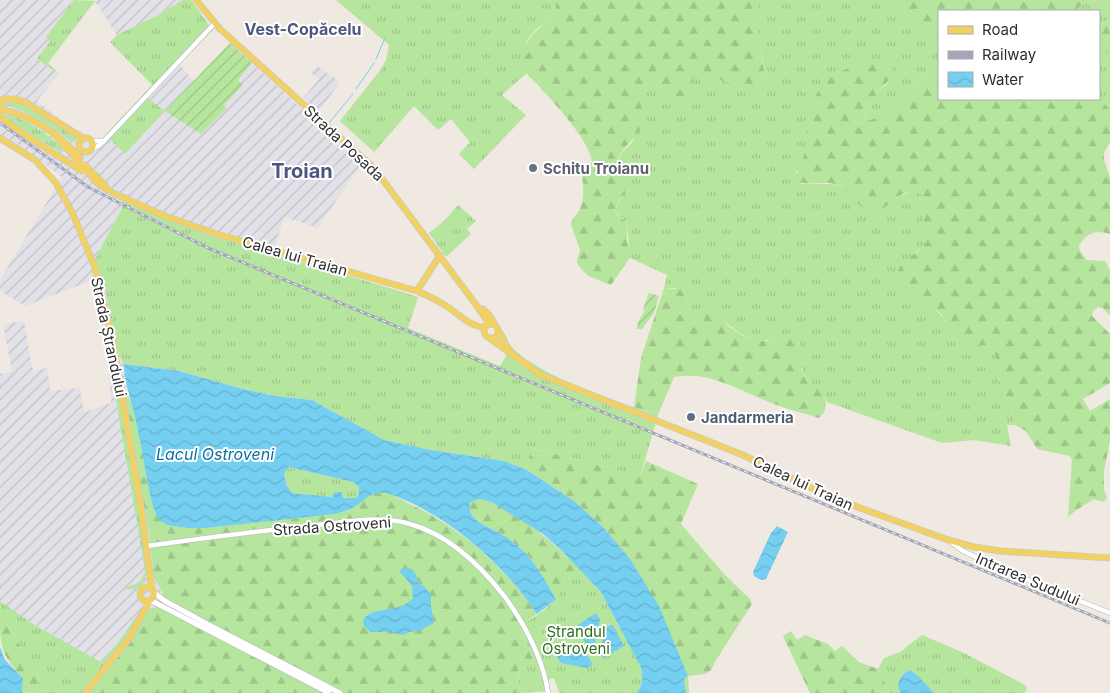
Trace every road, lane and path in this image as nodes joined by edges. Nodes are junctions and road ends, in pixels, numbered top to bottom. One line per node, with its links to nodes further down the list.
1 (196, 0): 2 (main road, Strada Posada)
2 (214, 24): 9 (street); 16 (main road, Strada Posada)
3 (0, 105): 7 (main road)
4 (0, 109): 10 (main road, Calea lui Traian)
5 (0, 115): 12 (main road)
6 (0, 138): 24 (main road, Strada Ștrandului)
7 (81, 141): 8 (main road); 10 (main road); 11 (main road)
8 (92, 141): 9 (street); 11 (main road)
9 (104, 141): 11 (street)
10 (67, 146): 12 (main road); 13 (main road, Calea lui Traian); 14 (main road, Calea lui Traian)
11 (90, 150): 13 (main road)
12 (60, 156): 14 (main road)
13 (87, 167): 15 (main road, Calea lui Traian)
14 (89, 175): 15 (main road, Calea lui Traian)
15 (123, 196): 17 (main road, Calea lui Traian)
16 (440, 255): 17 (main road); 19 (main road, Strada Posada)
17 (417, 291): 18 (main road, Calea lui Traian)
18 (464, 319): 19 (main road, Calea lui Traian); 21 (main road, Calea lui Traian)
19 (489, 326): 20 (main road, Strada Posada); 21 (main road)
20 (498, 332): 21 (main road); 22 (main road, Calea lui Traian)
21 (488, 337): 22 (main road, Calea lui Traian)
22 (512, 354): 23 (main road, Calea lui Traian)
23 (948, 540): 25 (main road, Calea lui Traian); 34 (street, Intrarea Sudului)
24 (147, 546): 26 (main road, Strada Ștrandului); 38 (street, Strada Ostroveni)
25 (1110, 558)
26 (149, 570): 27 (main road, Strada Ștrandului); 28 (main road, Strada Ștrandului)
27 (151, 582): 29 (main road, Strada Ștrandului); 32 (main road)
28 (143, 588): 29 (main road); 30 (main road, Strada Ștrandului)
29 (153, 591): 31 (main road, Strada Ștrandului); 32 (main road)
30 (142, 598): 31 (main road); 33 (main road, Strada Ștrandului)
31 (150, 600): 32 (main road); 33 (main road, Strada Ștrandului)
32 (159, 600): 33 (main road); 36 (main road); 37 (main road)
33 (143, 610): 35 (main road, Strada Ștrandului)
34 (1110, 613)
35 (85, 693)
36 (329, 693)
37 (340, 693)
38 (548, 693)

